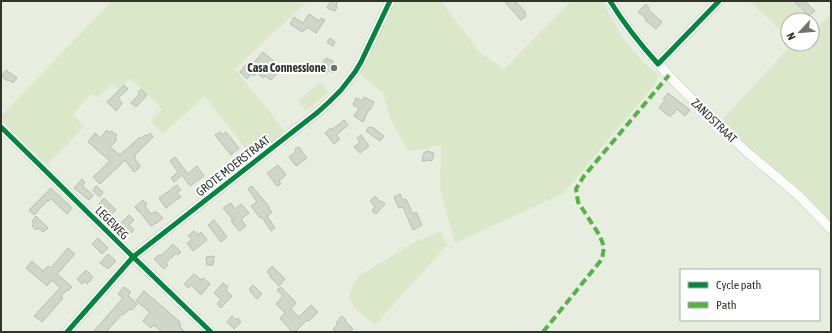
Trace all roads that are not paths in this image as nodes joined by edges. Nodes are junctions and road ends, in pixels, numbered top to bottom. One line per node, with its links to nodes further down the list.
1 (390, 1): 7 (street, GROTE MOERSTRAAT)
2 (610, 1): 4 (street, ZANDSTRAAT)
3 (719, 1): 4 (street)
4 (658, 64): 6 (street, ZANDSTRAAT)
5 (1, 127): 7 (street, LEGEWEG)
6 (831, 229)
7 (133, 257): 8 (street, GROTE MOERSTRAAT); 9 (street, LEGEWEG)
8 (67, 332)
9 (210, 332)

